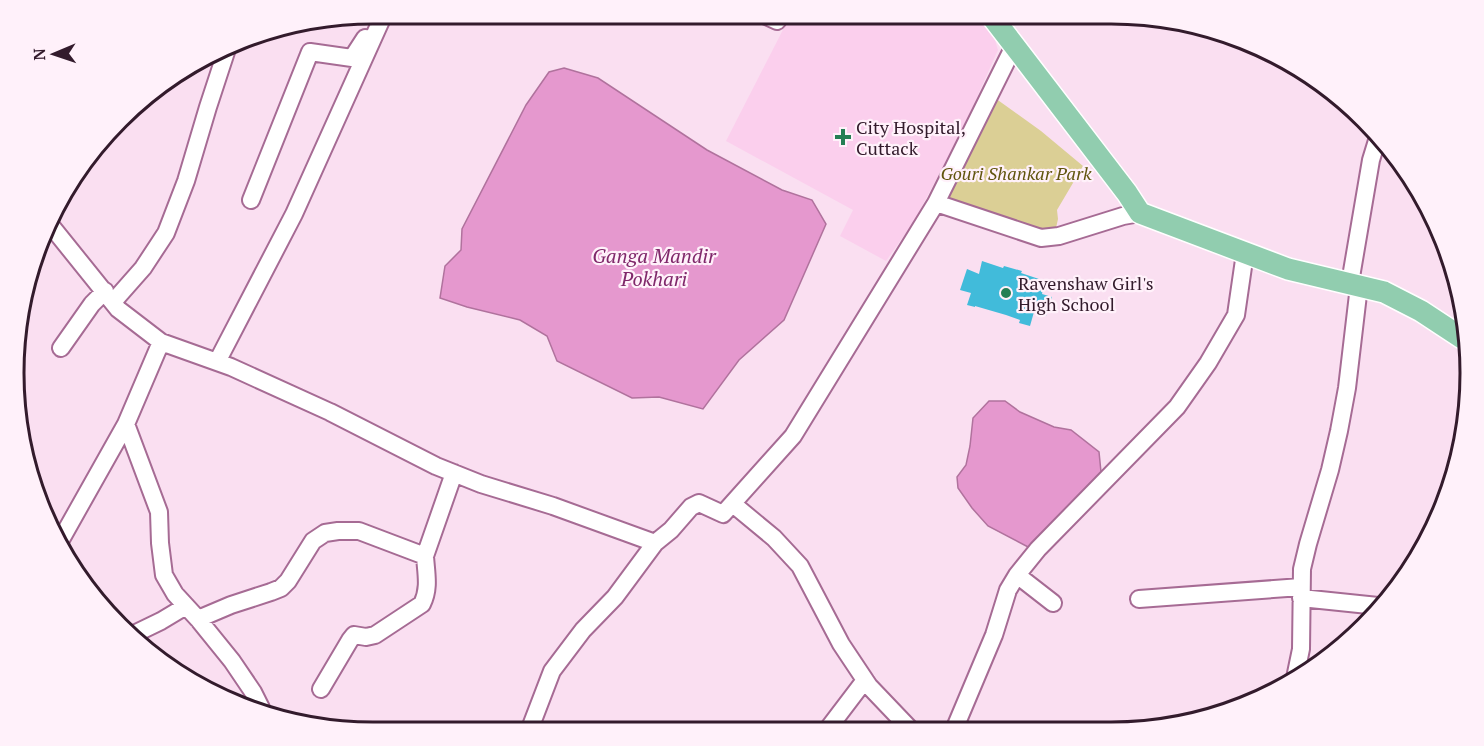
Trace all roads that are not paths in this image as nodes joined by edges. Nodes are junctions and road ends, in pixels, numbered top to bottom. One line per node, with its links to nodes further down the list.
1 (374, 24): 7 (street)
2 (380, 24): 17 (street)
3 (1003, 24): 4 (main road)
4 (1014, 46): 8 (street); 9 (main road)
5 (224, 58): 13 (street)
6 (1375, 146): 12 (street)
7 (251, 200)
8 (936, 203): 9 (street); 20 (street)
9 (1140, 213): 11 (main road)
10 (55, 230): 13 (street)
11 (1245, 253): 12 (main road); 24 (street)
12 (1355, 284): 14 (main road); 25 (street)
13 (109, 296): 15 (street); 16 (street)
14 (1458, 335)
15 (161, 342): 17 (street); 18 (street)
16 (61, 348)
17 (217, 362): 19 (street)
18 (126, 424): 21 (street); 29 (street)
19 (454, 473): 22 (street); 23 (street)
20 (732, 504): 22 (street); 33 (street)
21 (64, 534)
22 (655, 543): 36 (street)
23 (425, 556): 30 (street); 34 (street)
24 (1017, 575): 27 (street); 39 (street)
25 (1301, 592): 26 (street); 28 (street); 32 (street)
26 (1139, 599)
27 (1053, 603)
28 (1371, 605)
29 (186, 606): 30 (street); 31 (street)
30 (198, 619): 35 (street)
31 (139, 632)
32 (1298, 668)
33 (865, 680): 37 (street); 38 (street)
34 (321, 689)
35 (258, 702)
36 (532, 722)
37 (833, 722)
38 (903, 722)
39 (957, 722)

